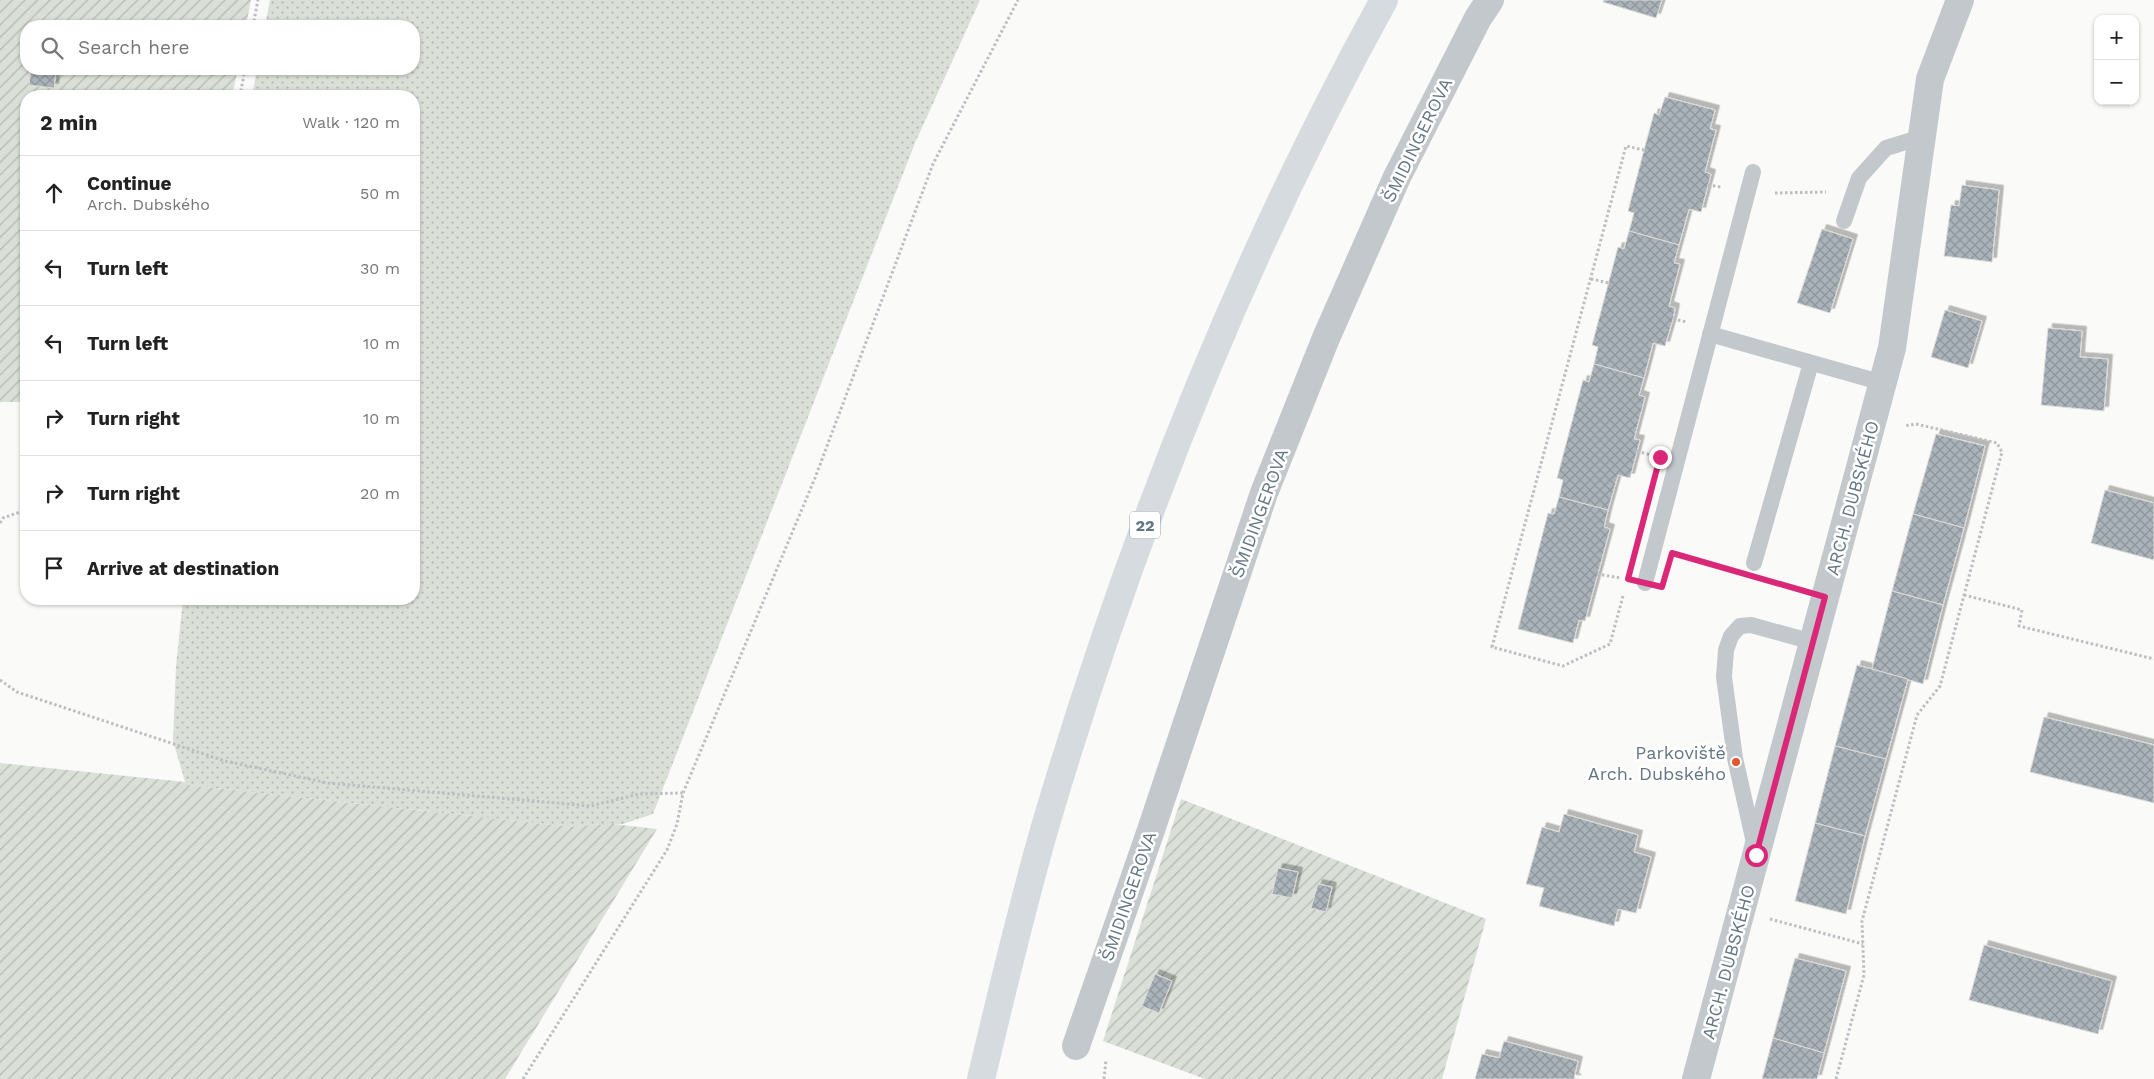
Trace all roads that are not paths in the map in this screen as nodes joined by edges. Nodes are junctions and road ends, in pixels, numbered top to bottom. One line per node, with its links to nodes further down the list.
1 (1384, 0): 15 (main road, 22)
2 (1490, 0): 14 (street, ŠMIDINGEROVA)
3 (1960, 0): 4 (street, ARCH. DUBSKÉHO)
4 (1922, 137): 6 (lane); 9 (street, ARCH. DUBSKÉHO)
5 (1753, 172): 7 (lane)
6 (1844, 221)
7 (1710, 334): 8 (lane); 11 (lane)
8 (1811, 363): 9 (lane); 10 (lane)
9 (1883, 383): 12 (street, ARCH. DUBSKÉHO)
10 (1754, 563)
11 (1645, 583)
12 (1813, 642): 13 (street, ARCH. DUBSKÉHO); 13 (lane)
13 (1756, 855): 16 (street, ARCH. DUBSKÉHO)
14 (1076, 1046)
15 (981, 1079)
16 (1696, 1079)

